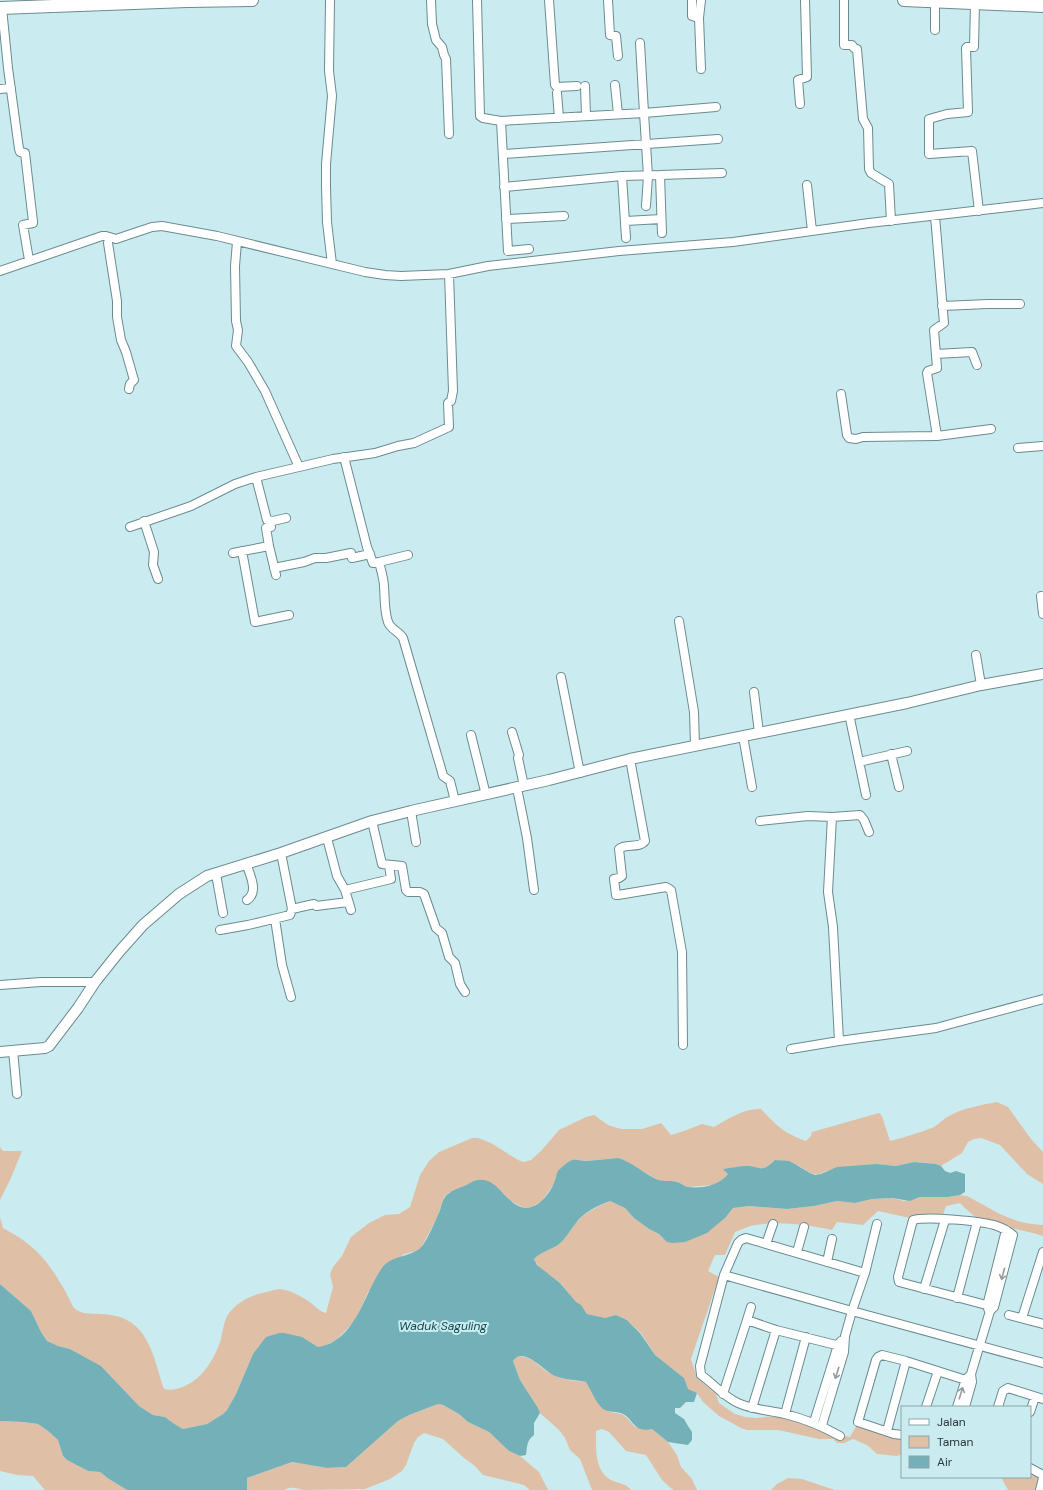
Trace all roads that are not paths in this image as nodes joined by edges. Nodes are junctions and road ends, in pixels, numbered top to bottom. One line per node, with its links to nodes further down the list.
1 (252, 0): 12 (main road)
2 (330, 0): 59 (street)
3 (431, 0): 33 (street)
4 (477, 0): 32 (street)
5 (549, 0): 30 (street)
6 (608, 0): 20 (street)
7 (692, 0): 17 (street)
8 (701, 0): 17 (street)
9 (805, 0): 26 (street)
10 (844, 0): 51 (street)
11 (904, 0): 13 (main road)
12 (144, 1): 16 (main road)
13 (936, 1): 14 (main road); 18 (street)
14 (975, 3): 15 (main road); 45 (street)
15 (1043, 6)
16 (1, 8): 23 (street)
17 (699, 18): 21 (street)
18 (934, 30)
19 (640, 43): 28 (street)
20 (618, 56)
21 (701, 69)
22 (615, 85): 29 (street)
23 (11, 88): 24 (street); 58 (street)
24 (0, 89)
25 (557, 93): 31 (street)
26 (800, 104)
27 (716, 107): 28 (street)
28 (644, 113): 29 (street); 35 (street)
29 (618, 114): 30 (street)
30 (586, 116): 31 (street)
31 (559, 118): 32 (street)
32 (501, 121): 36 (street)
33 (449, 134)
34 (718, 139): 35 (street)
35 (646, 144): 36 (street); 40 (street)
36 (503, 154): 42 (street)
37 (722, 173): 38 (street)
38 (660, 175): 40 (street); 49 (street)
39 (622, 176): 40 (street); 42 (street); 50 (street)
40 (648, 176): 44 (street)
41 (807, 185): 52 (street)
42 (504, 187): 48 (street)
43 (1043, 203): 45 (street)
44 (646, 206)
45 (979, 210): 47 (street)
46 (564, 216): 48 (street)
47 (935, 216): 51 (street); 63 (street)
48 (506, 219): 57 (street)
49 (661, 219): 50 (street); 53 (street)
50 (626, 221): 54 (street)
51 (891, 221): 52 (street)
52 (812, 231): 61 (street)
53 (662, 233)
54 (626, 238)
55 (116, 239): 56 (street); 58 (street); 66 (street)
56 (237, 242): 59 (street); 73 (street)
57 (529, 249)
58 (29, 260): 60 (street)
59 (332, 264): 61 (street)
60 (0, 271)
61 (448, 274): 72 (street)
62 (1020, 304): 63 (street)
63 (942, 306): 64 (street)
64 (936, 354): 65 (street); 69 (street)
65 (977, 365)
66 (129, 389)
67 (841, 394): 69 (street)
68 (991, 428): 69 (street)
69 (937, 436)
70 (1043, 446): 71 (street)
71 (1018, 448)
72 (344, 457): 73 (street); 82 (street)
73 (299, 467): 74 (street)
74 (256, 477): 76 (street); 77 (street)
75 (286, 518): 77 (street)
76 (144, 521): 78 (street); 85 (street)
77 (269, 521): 79 (street)
78 (130, 527)
79 (269, 546): 80 (street); 82 (street)
80 (242, 551): 81 (street); 88 (street)
81 (233, 553)
82 (370, 554): 84 (street)
83 (408, 555): 84 (street)
84 (379, 562): 111 (street)
85 (158, 579)
86 (1041, 596): 87 (street)
87 (1043, 614)
88 (289, 615)
89 (679, 621): 100 (street)
90 (976, 655): 93 (street)
91 (1043, 674): 93 (street)
92 (562, 677): 105 (street)
93 (981, 685): 95 (street)
94 (754, 692): 97 (street)
95 (849, 714): 97 (street); 104 (street)
96 (512, 732): 106 (street)
97 (760, 733): 99 (street)
98 (471, 735): 109 (street)
99 (743, 736): 100 (street); 107 (street)
100 (695, 746): 103 (street)
101 (907, 751): 102 (street)
102 (891, 754): 104 (street); 108 (street)
103 (630, 759): 105 (street); 136 (street)
104 (859, 762): 110 (street)
105 (580, 773): 106 (street)
106 (521, 787): 109 (street); 124 (street)
107 (752, 787)
108 (899, 787)
109 (486, 795): 111 (street)
110 (866, 795)
111 (454, 802): 112 (street)
112 (411, 811): 114 (street); 118 (street)
113 (832, 817): 115 (street); 116 (street); 135 (street)
114 (372, 821): 117 (street); 121 (street)
115 (760, 821)
116 (869, 832)
117 (327, 838): 119 (street); 123 (street)
118 (416, 842)
119 (281, 853): 120 (street); 126 (street)
120 (246, 863): 122 (street); 125 (street)
121 (389, 865): 123 (street); 132 (street)
122 (216, 874): 127 (street); 130 (street)
123 (345, 890): 126 (street)
124 (534, 890)
125 (247, 900)
126 (292, 909): 128 (street)
127 (223, 913)
128 (275, 919): 129 (street); 133 (street)
129 (220, 930)
130 (95, 982): 131 (street); 138 (street)
131 (0, 985)
132 (465, 992)
133 (291, 997)
134 (1043, 999): 135 (street)
135 (839, 1041): 137 (street)
136 (683, 1045)
137 (791, 1049)
138 (13, 1050): 139 (street); 140 (street)
139 (0, 1052)
140 (17, 1094)
141 (945, 1220): 142 (street); 153 (street); 153 (street)
142 (977, 1222): 154 (street); 156 (street)
143 (773, 1224): 147 (street)
144 (877, 1224): 151 (street)
145 (804, 1227): 148 (street)
146 (832, 1239): 150 (street)
147 (766, 1244): 148 (street); 152 (street)
148 (797, 1252): 150 (street)
149 (1043, 1252): 159 (street)
150 (827, 1262): 151 (street)
151 (864, 1273): 157 (street)
152 (724, 1275): 157 (street); 170 (street)
153 (924, 1289): 154 (street)
154 (957, 1298): 156 (street)
155 (751, 1307): 160 (street)
156 (990, 1308): 165 (street)
157 (852, 1311): 164 (street); 165 (street)
158 (1009, 1315): 159 (street)
159 (1022, 1318): 161 (street)
160 (747, 1320): 162 (street); 170 (street)
161 (1043, 1324)
162 (776, 1330): 163 (street); 177 (street)
163 (806, 1337): 164 (street); 179 (street)
164 (841, 1346): 180 (street)
165 (980, 1346): 167 (street); 169 (street)
166 (906, 1361): 168 (street); 181 (street); 181 (street)
167 (1043, 1363)
168 (938, 1371): 169 (street); 173 (street)
169 (970, 1378): 174 (street, one-way to 169); 175 (street)
170 (723, 1394): 177 (street)
171 (1034, 1397): 172 (street); 176 (street); 178 (street)
172 (1043, 1399)
173 (926, 1406)
174 (957, 1406)
175 (965, 1406)
176 (998, 1406)
177 (752, 1408): 179 (street)
178 (1031, 1408)
179 (784, 1414): 180 (street)
180 (818, 1424): 183 (street)
181 (887, 1431): 182 (street)
182 (901, 1435)
183 (840, 1436)
184 (1031, 1469): 185 (street)
185 (1043, 1477): 186 (street)
186 (1040, 1490)

